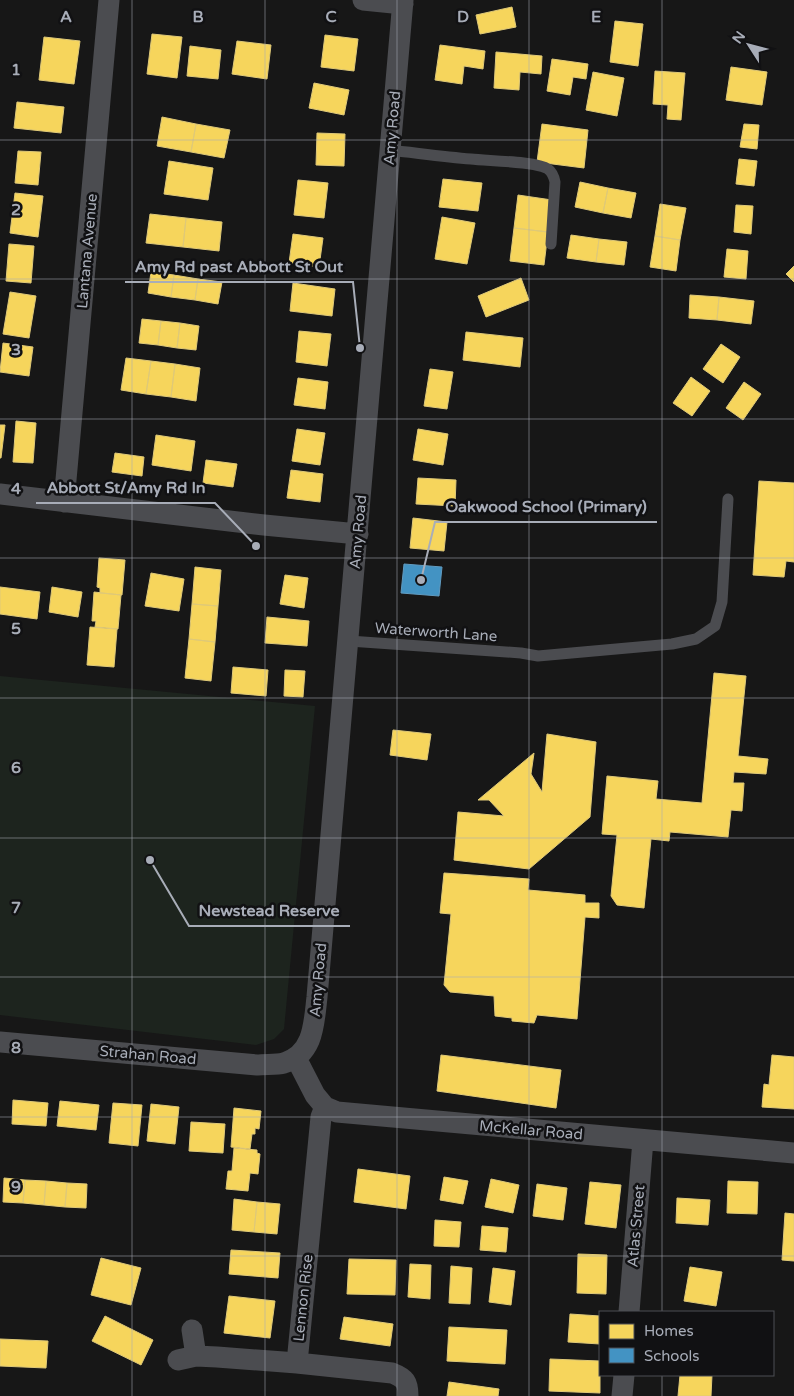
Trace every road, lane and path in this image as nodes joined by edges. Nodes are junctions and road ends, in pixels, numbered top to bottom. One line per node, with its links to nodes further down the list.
1 (109, 0): 8 (street, Lantana Avenue)
2 (363, 0): 3 (street)
3 (403, 2): 4 (street, Amy Road)
4 (389, 150): 5 (lane); 9 (street, Amy Road)
5 (551, 244)
6 (0, 494): 8 (street)
7 (728, 499): 10 (lane, Waterworth Lane)
8 (64, 502): 9 (street)
9 (358, 534): 10 (street, Amy Road)
10 (349, 641): 12 (street, Amy Road)
11 (0, 1042): 12 (street, Strahan Road)
12 (296, 1058): 13 (street)
13 (325, 1107): 14 (street, McKellar Road); 18 (street, Lennon Rise)
14 (643, 1140): 15 (street, McKellar Road); 16 (street, Atlas Street)
15 (794, 1153)
16 (629, 1311)
17 (192, 1330): 18 (street)
18 (297, 1363): 20 (street, Lennon Rise)
19 (624, 1376): 21 (street)
20 (408, 1396)
21 (622, 1396)

